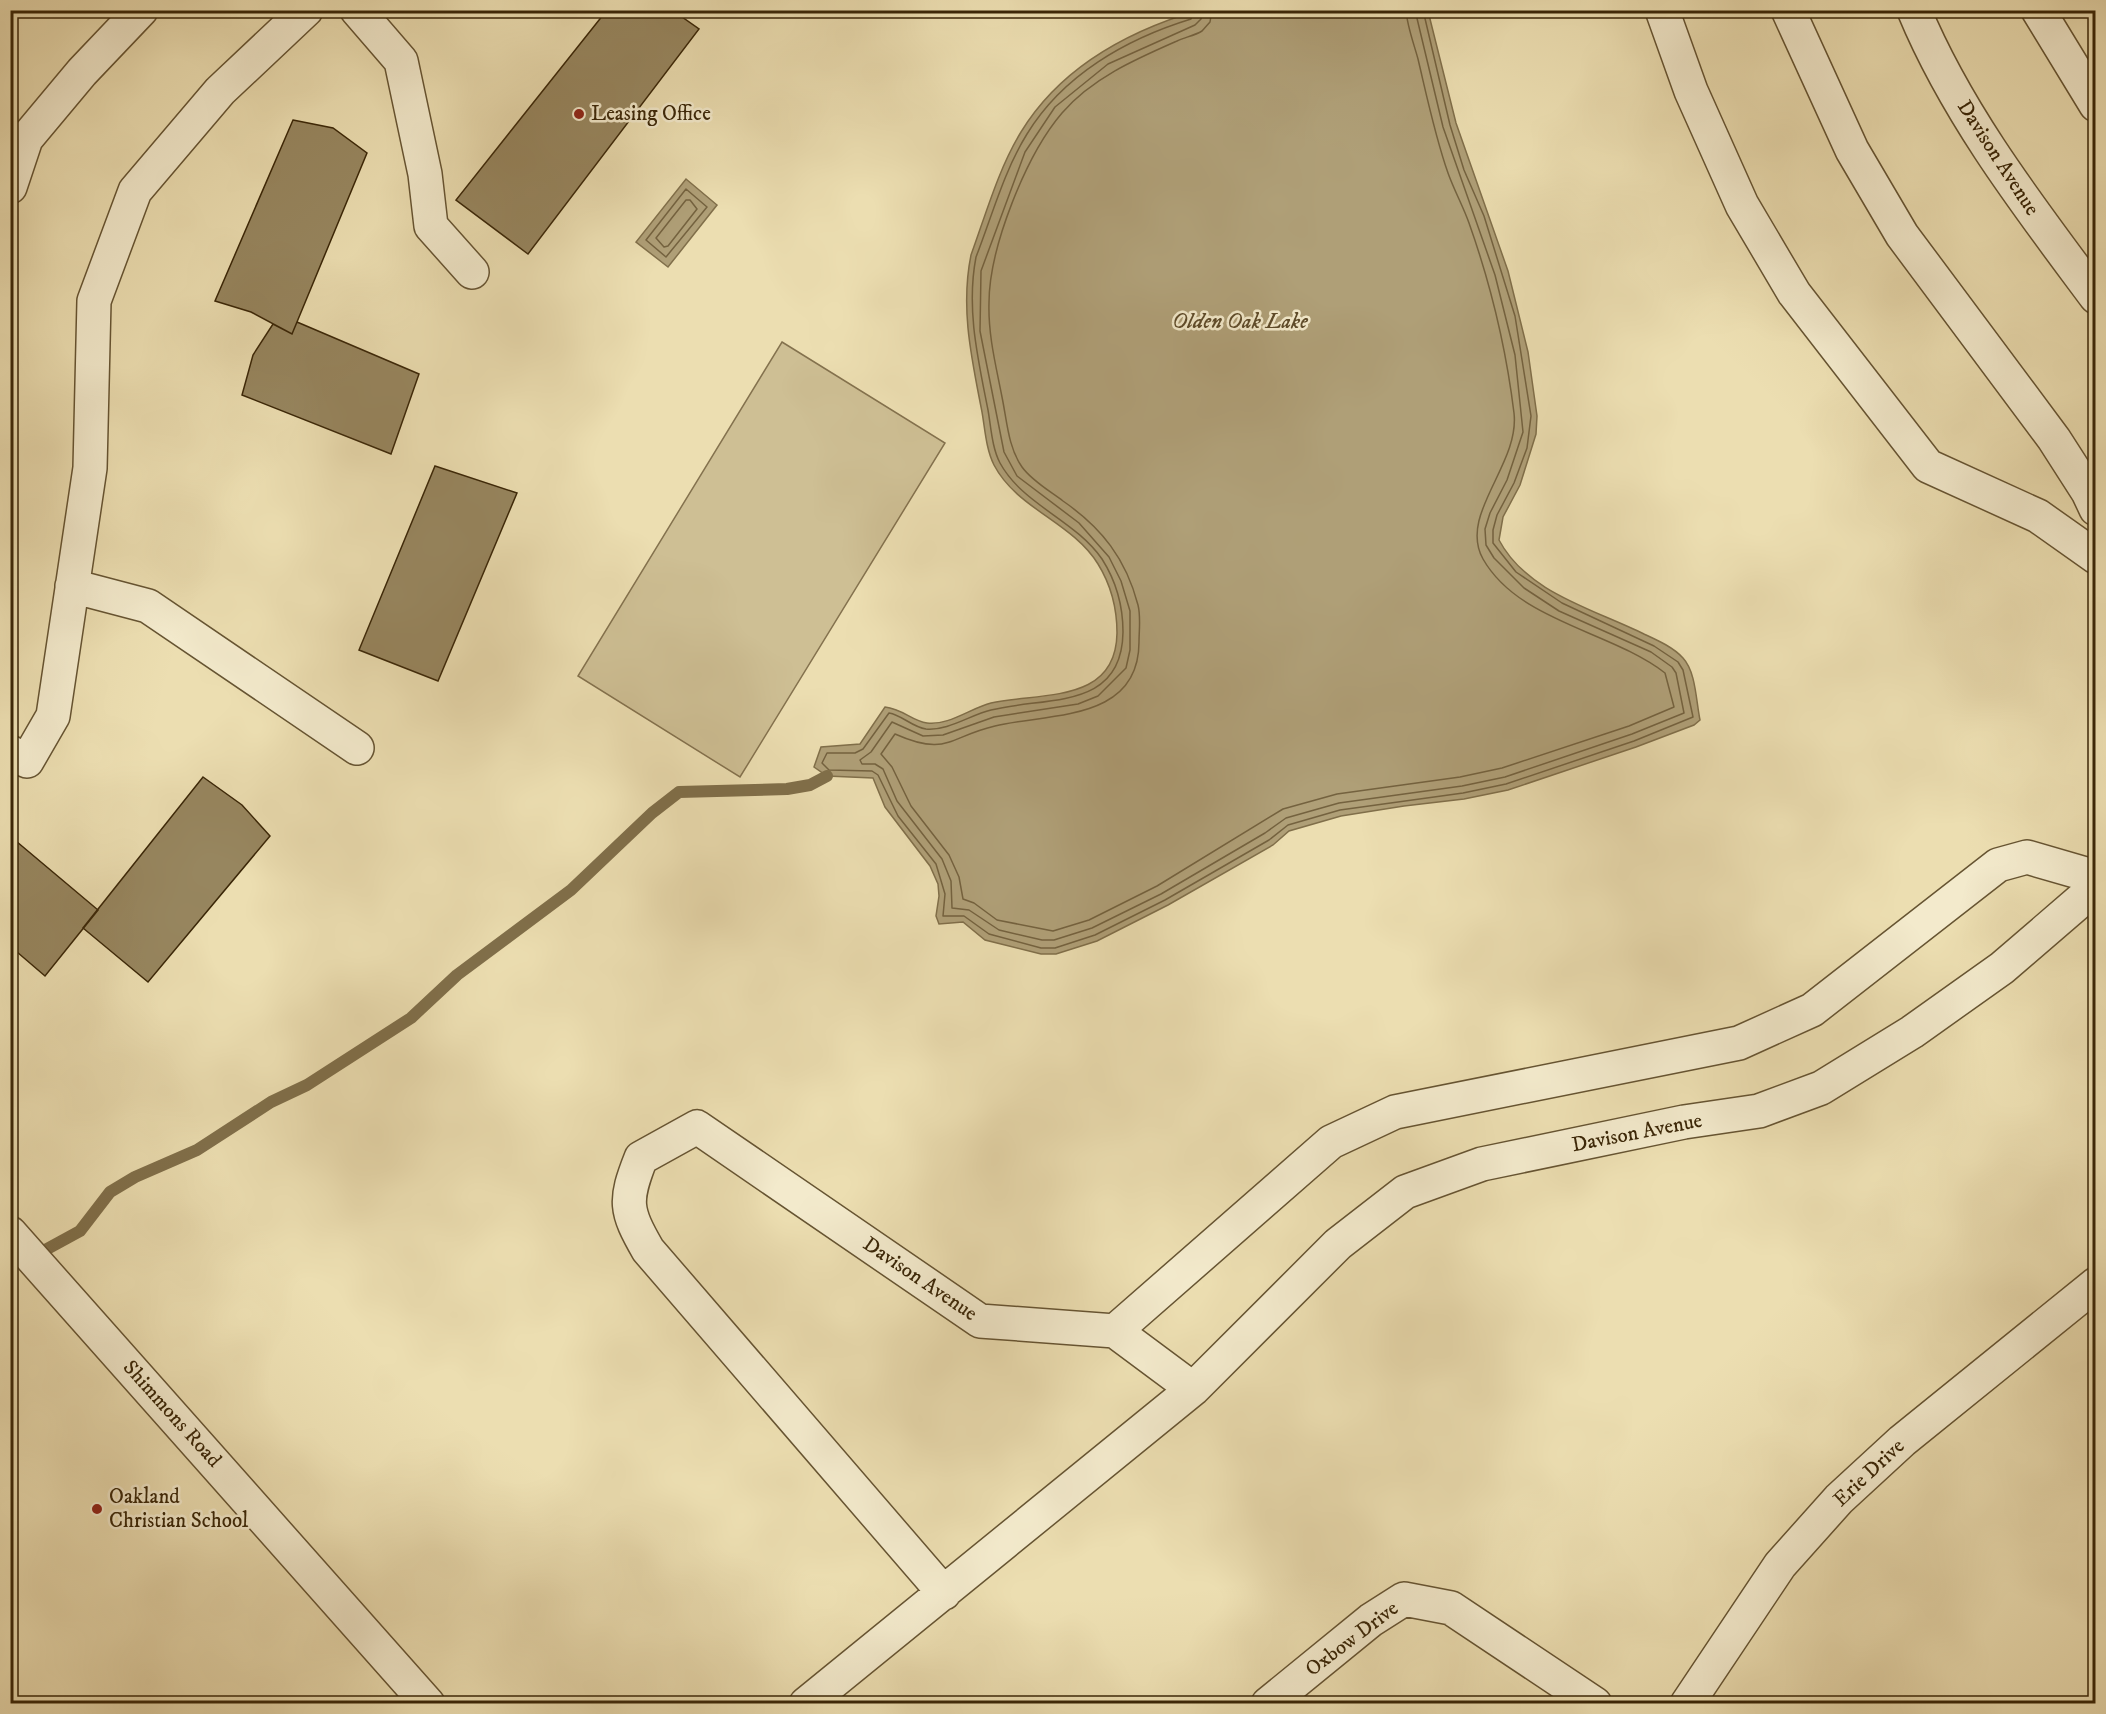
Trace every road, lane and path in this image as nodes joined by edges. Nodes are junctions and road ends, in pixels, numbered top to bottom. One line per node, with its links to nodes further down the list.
1 (141, 10): 9 (street)
2 (306, 10): 14 (street)
3 (357, 10): 10 (street)
4 (1662, 10): 13 (street)
5 (1788, 10): 12 (street)
6 (1914, 10): 11 (street, Davison Avenue)
7 (2038, 10): 8 (street)
8 (2096, 105)
9 (10, 187)
10 (472, 272)
11 (2096, 297)
12 (2096, 509)
13 (2096, 557)
14 (72, 586): 15 (street); 16 (street)
15 (357, 748)
16 (10, 752)
17 (2096, 877): 21 (street)
18 (2096, 888): 22 (street, Davison Avenue)
19 (10, 1233): 24 (street, Shimmons Road)
20 (2096, 1284): 28 (street, Erie Drive)
21 (1115, 1331): 22 (street); 23 (street, Davison Avenue)
22 (1193, 1389): 23 (street, Davison Avenue)
23 (944, 1593): 25 (street, Davison Avenue)
24 (428, 1704)
25 (806, 1704)
26 (1268, 1704): 27 (street, Oxbow Drive)
27 (1595, 1704)
28 (1687, 1704)

